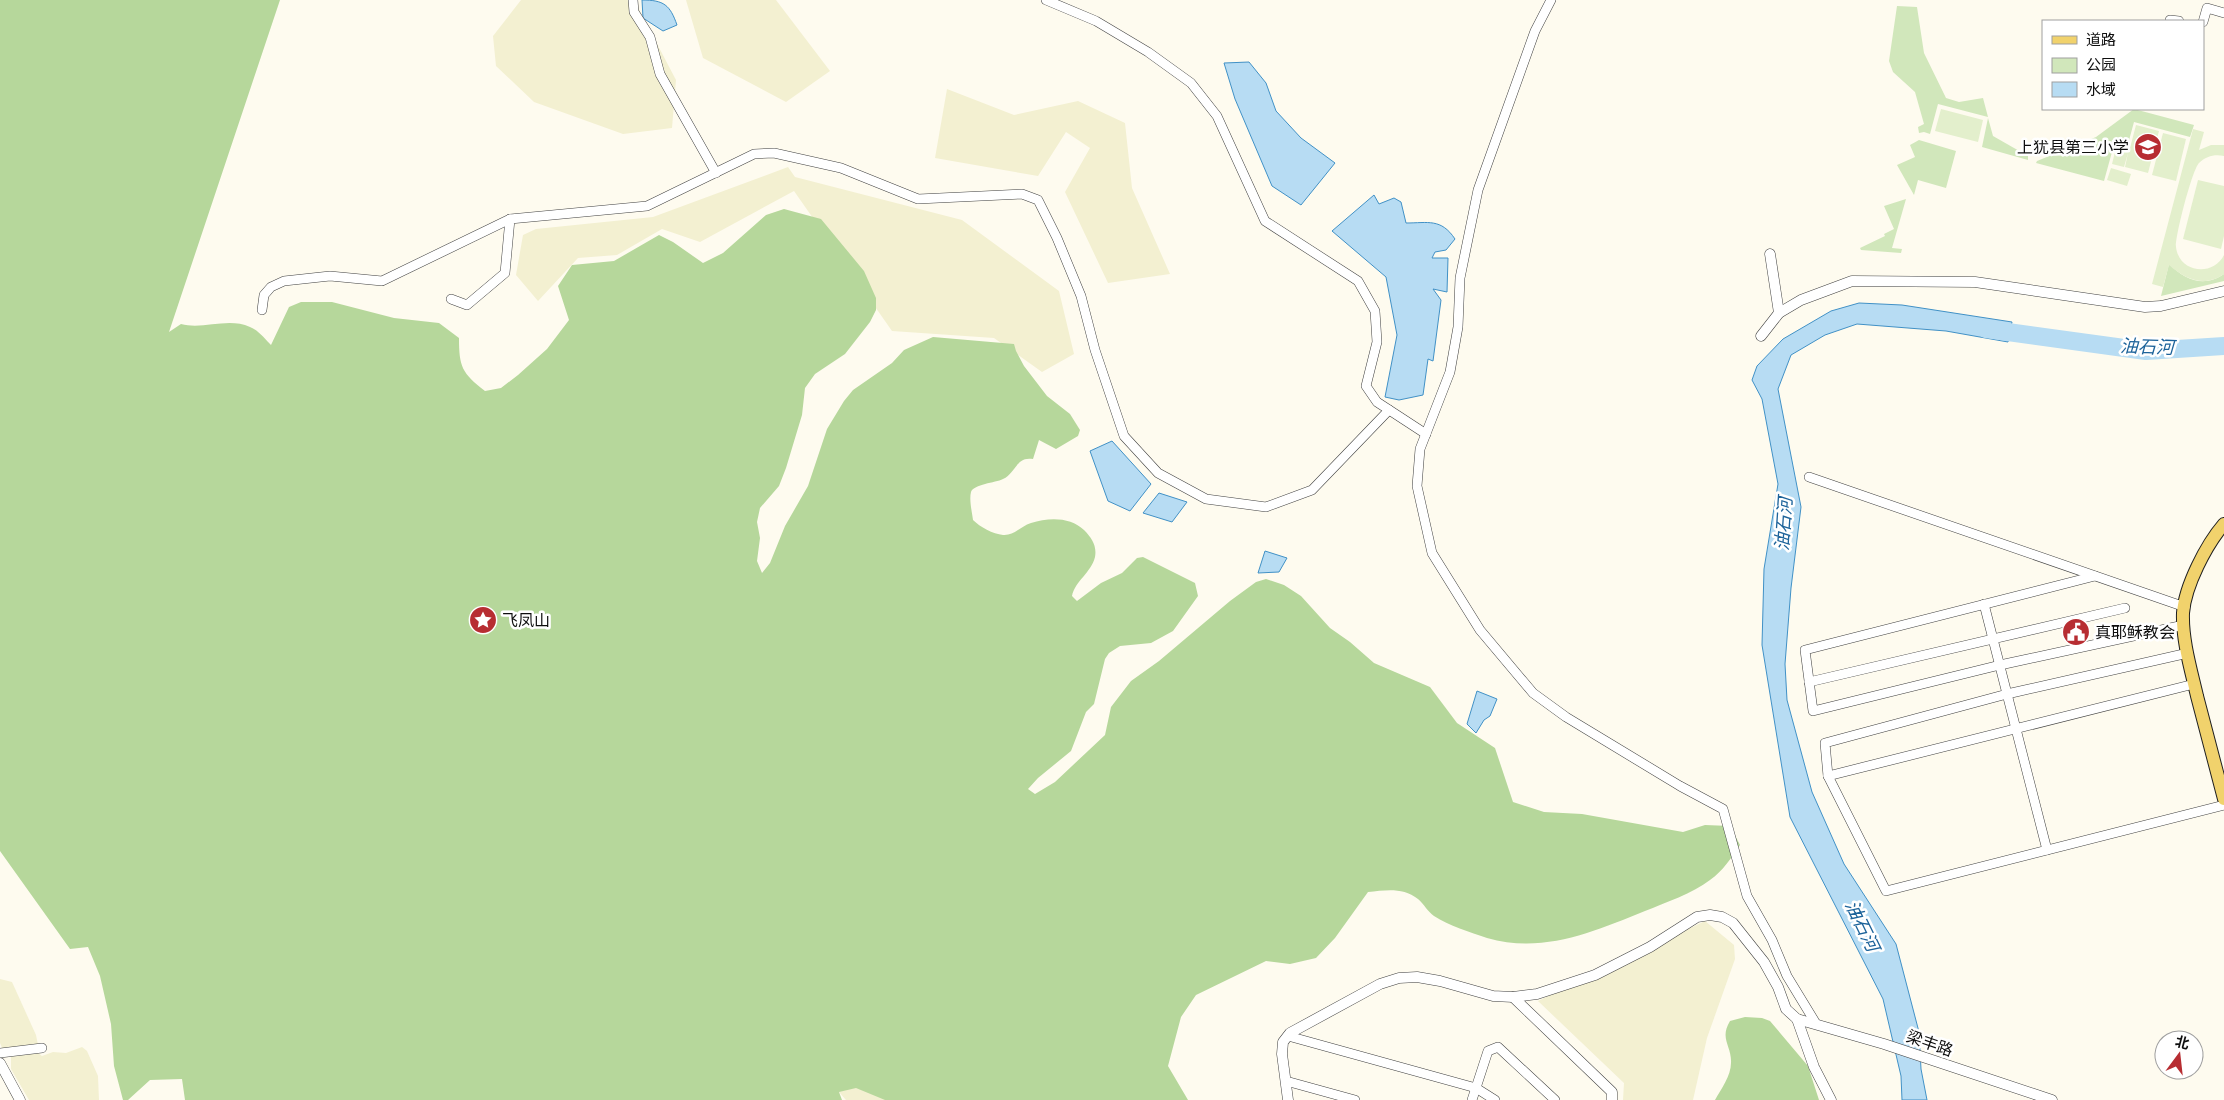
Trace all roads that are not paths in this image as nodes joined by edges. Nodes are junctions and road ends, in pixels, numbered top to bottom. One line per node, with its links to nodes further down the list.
1 (632, 0): 6 (street)
2 (1046, 0): 14 (street)
3 (1551, 0): 15 (street)
4 (2224, 13): 5 (street)
5 (2204, 20)
6 (716, 173): 7 (street); 14 (street)
7 (510, 219): 10 (street); 11 (street)
8 (1770, 254): 12 (street)
9 (2224, 291): 12 (street)
10 (451, 299)
11 (262, 310)
12 (1779, 313): 13 (street)
13 (1761, 336)
14 (1389, 410): 15 (street)
15 (1426, 434): 36 (street)
16 (1809, 477): 18 (street)
17 (2224, 524): 20 (main road)
18 (2095, 576): 19 (street); 20 (street)
19 (1984, 604): 23 (street); 26 (street)
20 (2185, 607): 22 (main road)
21 (2125, 608): 23 (street)
22 (2184, 625): 24 (main road); 25 (street)
23 (1994, 638): 25 (street); 26 (street)
24 (2188, 654): 27 (main road); 28 (street)
25 (2000, 665): 26 (street); 28 (street)
26 (1809, 682)
27 (2194, 684): 29 (street); 31 (main road)
28 (2007, 694): 29 (street); 30 (street)
29 (2016, 728): 30 (street); 33 (street)
30 (1828, 776): 33 (street)
31 (2224, 799)
32 (2224, 805): 33 (street)
33 (2047, 850)
34 (1513, 998): 35 (street); 37 (street); 49 (street)
35 (1798, 1019): 36 (street, 梁丰路); 50 (street)
36 (1815, 1022): 51 (street, 梁丰路)
37 (1288, 1036): 41 (street); 42 (street)
38 (42, 1048): 39 (street)
39 (0, 1054)
40 (0, 1063): 43 (street)
41 (1286, 1081): 44 (street); 45 (street)
42 (1476, 1088): 46 (street); 47 (street); 48 (street)
43 (20, 1100)
44 (1288, 1100)
45 (1355, 1100)
46 (1472, 1100)
47 (1495, 1100)
48 (1555, 1100)
49 (1612, 1100)
50 (1831, 1100)
51 (2052, 1100)

